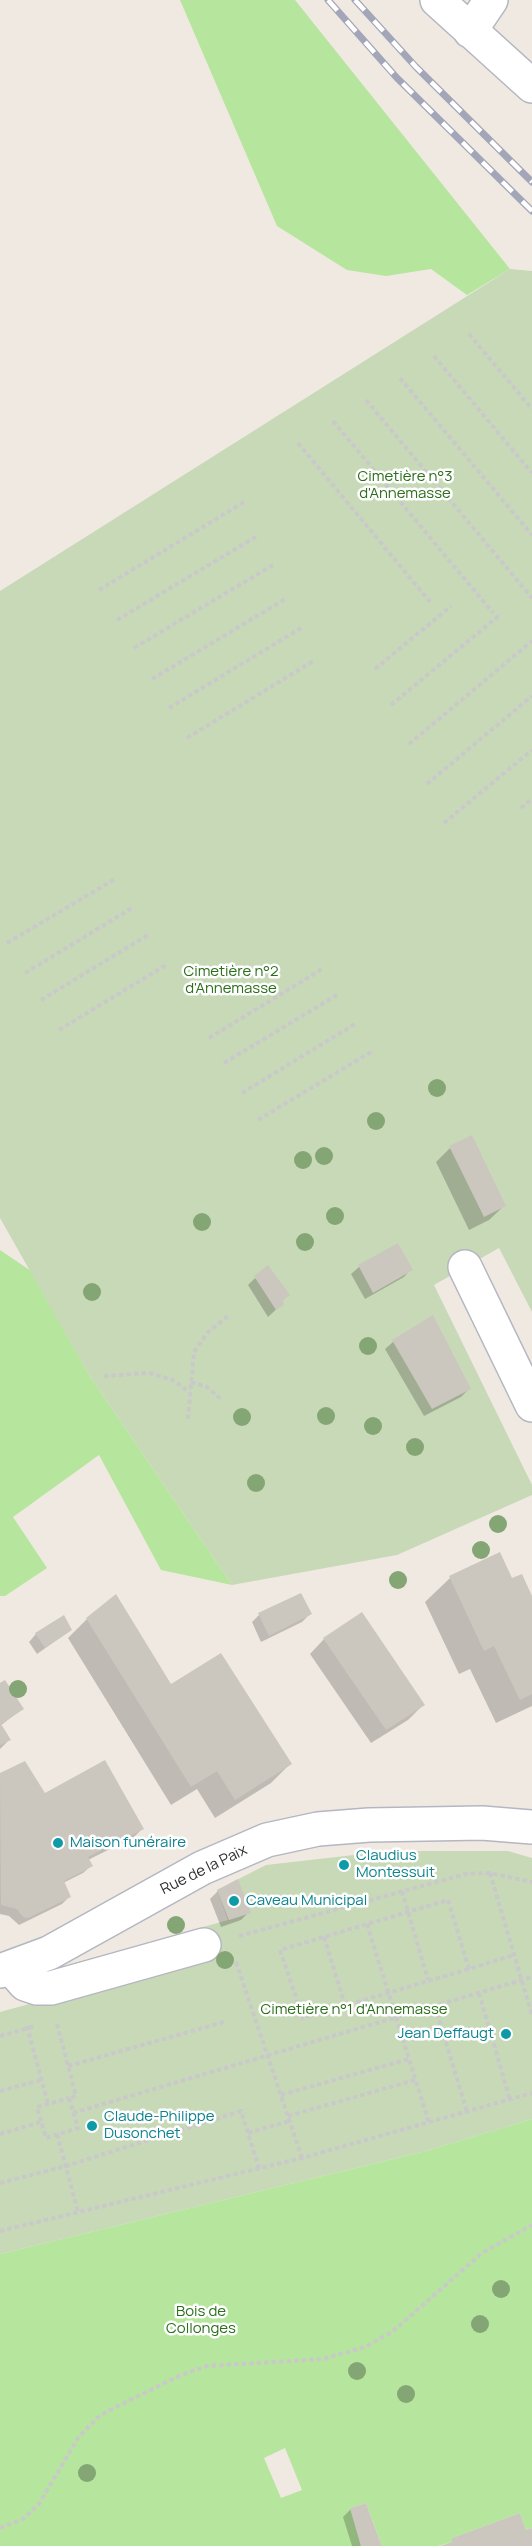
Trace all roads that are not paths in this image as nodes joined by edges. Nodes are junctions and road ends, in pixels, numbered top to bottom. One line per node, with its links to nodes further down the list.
1 (437, 0): 3 (street)
2 (491, 0): 3 (street)
3 (470, 31): 4 (street)
4 (532, 86)
5 (465, 1268): 6 (street)
6 (532, 1405)
7 (532, 1827): 9 (street, Rue de la Paix)
8 (216, 1942): 9 (street)
9 (6, 1970)

